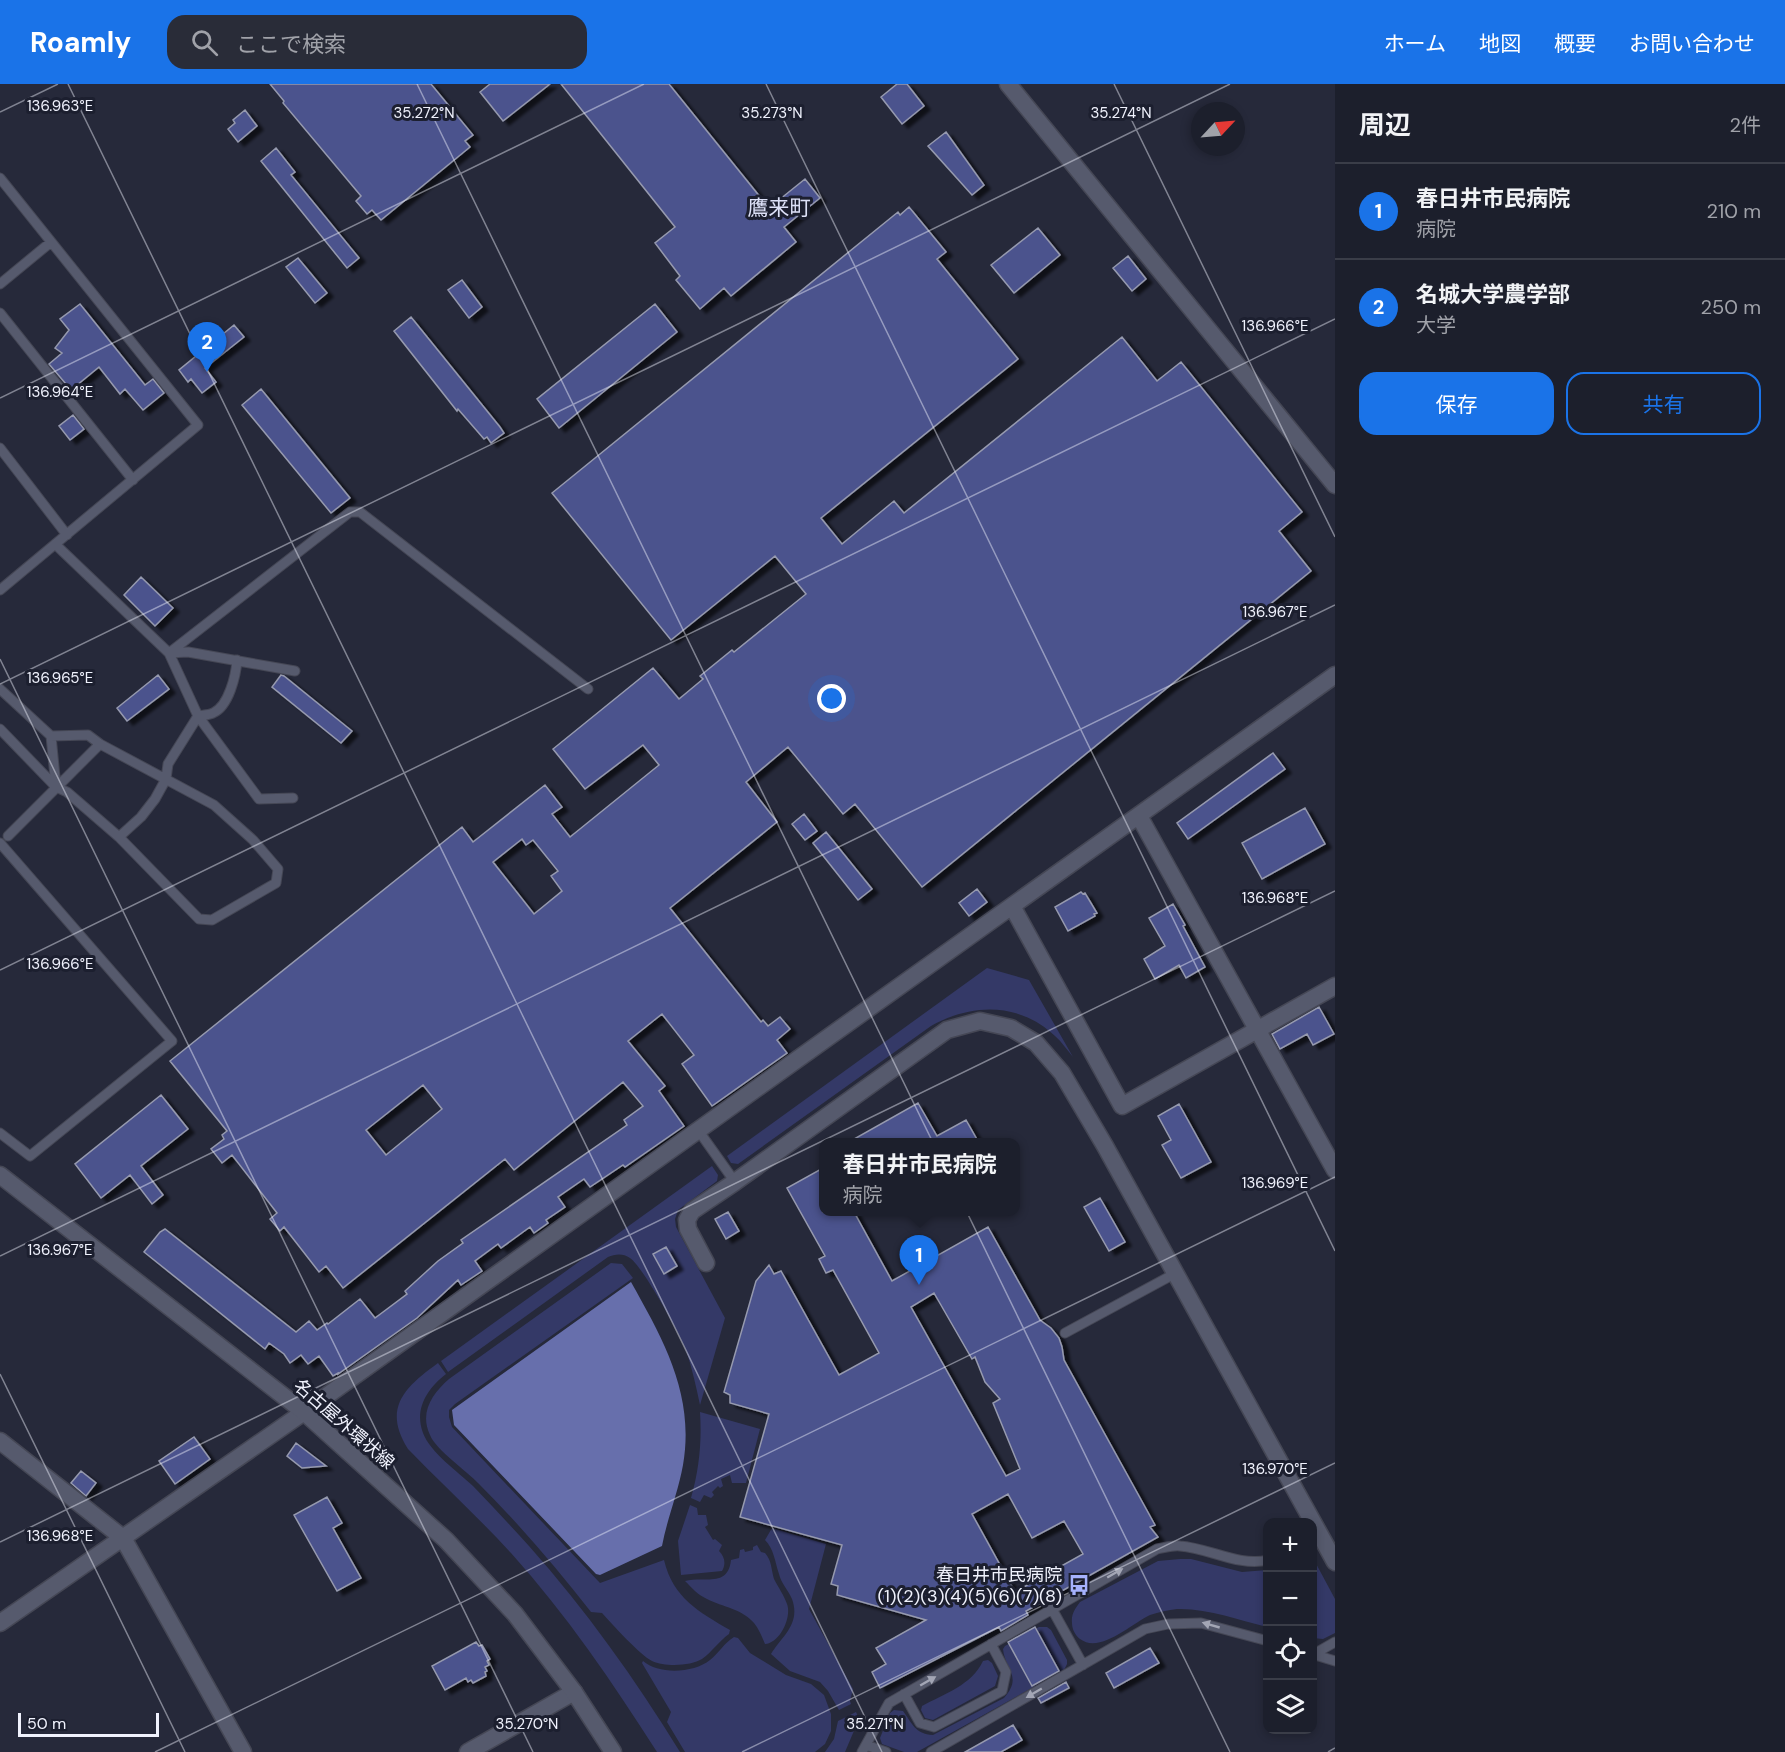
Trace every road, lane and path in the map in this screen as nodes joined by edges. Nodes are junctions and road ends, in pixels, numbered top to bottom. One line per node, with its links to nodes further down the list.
1 (1008, 84): 8 (street)
2 (0, 178): 3 (lane)
3 (51, 242): 4 (lane); 7 (lane)
4 (0, 284)
5 (0, 313): 7 (lane)
6 (0, 448): 9 (lane)
7 (133, 480): 9 (lane)
8 (1335, 485)
9 (67, 535): 10 (lane)
10 (55, 544): 11 (lane); 12 (lane)
11 (1, 588)
12 (169, 653): 13 (lane); 17 (lane); 18 (lane)
13 (237, 660): 14 (lane); 18 (lane)
14 (295, 671)
15 (1335, 675): 25 (street)
16 (0, 689): 20 (lane)
17 (588, 689)
18 (198, 716): 22 (lane); 24 (lane)
19 (0, 729): 23 (lane)
20 (51, 736): 21 (lane); 23 (lane)
21 (100, 744): 22 (lane); 23 (lane)
22 (166, 779): 27 (lane); 27 (lane)
23 (56, 787): 26 (lane); 27 (lane)
24 (293, 798)
25 (1139, 816): 29 (street); 31 (street)
26 (8, 836)
27 (119, 837)
28 (0, 843): 33 (lane)
29 (1012, 906): 31 (street); 32 (street)
30 (1335, 986): 31 (street)
31 (1258, 1030): 34 (street)
32 (698, 1130): 36 (lane); 40 (street)
33 (0, 1133)
34 (1335, 1170)
35 (0, 1175): 40 (street, 名古屋外環状線)
36 (735, 1182): 37 (street); 38 (street)
37 (706, 1263)
38 (1176, 1273): 39 (lane); 42 (street)
39 (1065, 1333)
40 (304, 1412): 44 (street); 56 (street, 名古屋外環状線)
41 (0, 1441): 44 (street)
42 (1306, 1518)
43 (1317, 1537): 46 (street)
44 (123, 1538): 48 (street); 59 (street)
45 (1263, 1561): 47 (lane, one-way to 45)
46 (1335, 1562)
47 (1052, 1609): 51 (lane); 55 (lane)
48 (0, 1623)
49 (1263, 1640): 55 (lane, one-way to 55)
50 (1335, 1642): 52 (lane)
51 (991, 1644): 57 (lane, one-way to 51); 57 (lane)
52 (1317, 1652)
53 (1317, 1655): 54 (lane)
54 (1335, 1661)
55 (1083, 1665): 63 (lane, one-way to 63)
56 (574, 1692): 60 (street); 61 (street, 名古屋外環状線)
57 (904, 1695): 58 (lane)
58 (864, 1748): 62 (lane)
59 (243, 1752)
60 (468, 1752)
61 (613, 1752)
62 (886, 1752)
63 (931, 1752)

